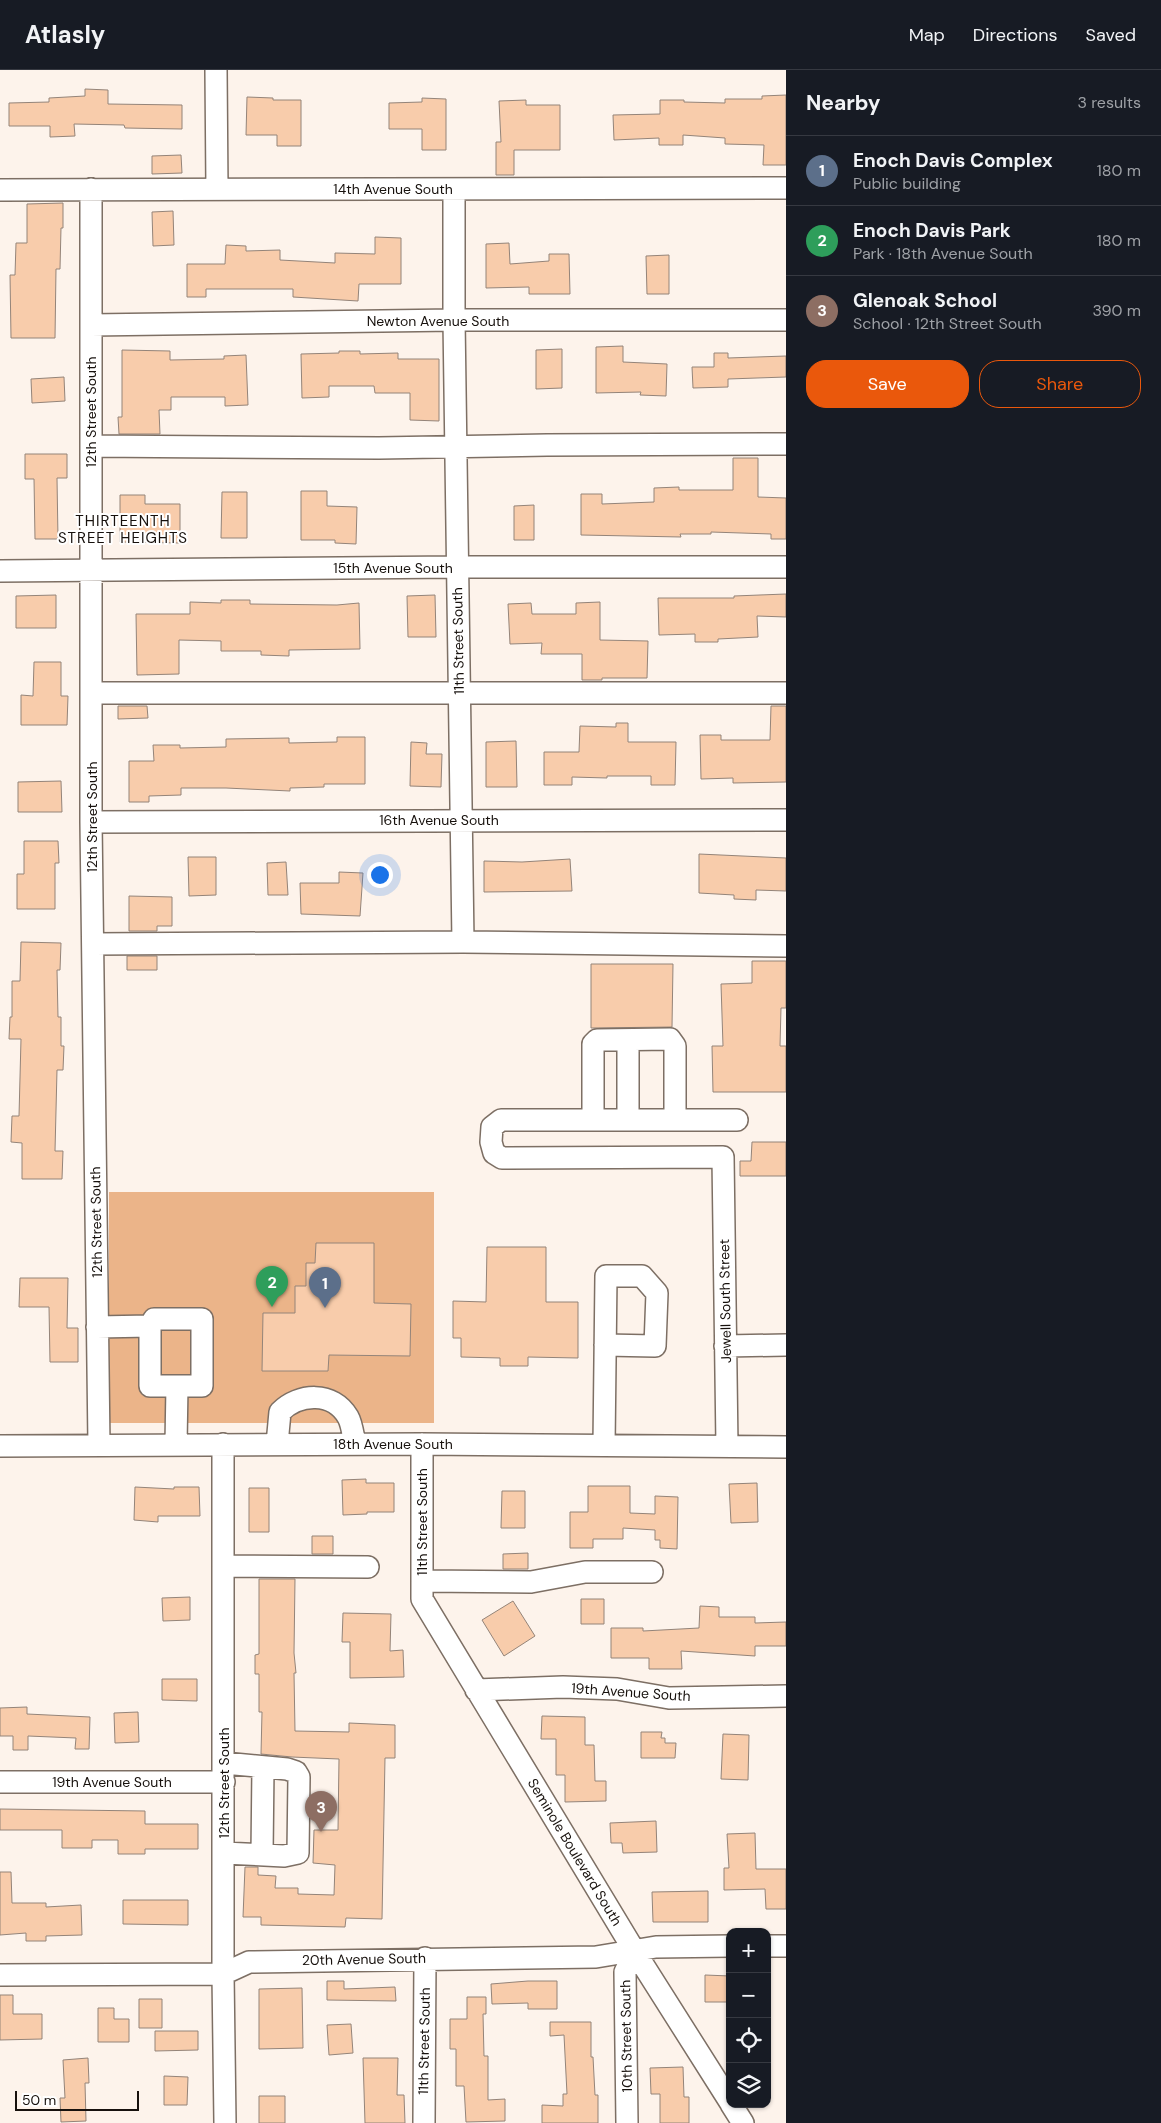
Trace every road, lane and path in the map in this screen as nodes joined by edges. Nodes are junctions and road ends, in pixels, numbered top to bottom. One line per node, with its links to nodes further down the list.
1 (216, 70): 2 (street)
2 (217, 188): 4 (street, 14th Avenue South); 5 (street, 14th Avenue South)
3 (786, 188): 5 (street, 14th Avenue South)
4 (91, 189): 6 (street, 14th Avenue South); 9 (street, 12th Street South)
5 (454, 189): 7 (street, 11th Street South)
6 (0, 190)
7 (454, 320): 8 (street, Newton Avenue South); 9 (street, Newton Avenue South); 12 (street, 11th Street South)
8 (786, 320)
9 (91, 325): 11 (street, 12th Street South)
10 (786, 444): 12 (street)
11 (92, 446): 12 (street); 15 (street, 12th Street South)
12 (456, 446): 13 (street, 11th Street South)
13 (457, 567): 14 (street, 15th Avenue South); 15 (street, 15th Avenue South); 19 (street, 11th Street South)
14 (786, 567)
15 (92, 570): 16 (street, 15th Avenue South); 17 (street, 12th Street South)
16 (0, 571)
17 (92, 693): 19 (street); 22 (street, 12th Street South)
18 (786, 693): 19 (street)
19 (459, 694): 20 (street, 11th Street South)
20 (461, 820): 21 (street, 16th Avenue South); 22 (street, 16th Avenue South); 23 (street, 11th Street South)
21 (786, 820)
22 (91, 822): 24 (street, 12th Street South)
23 (462, 942): 24 (street); 25 (street)
24 (92, 944): 32 (street, 12th Street South)
25 (786, 946)
26 (628, 1040): 27 (street); 28 (street); 29 (street)
27 (593, 1120): 28 (street); 35 (street, Jewell South Street)
28 (628, 1120): 29 (street)
29 (675, 1120): 30 (street)
30 (737, 1120)
31 (150, 1326): 32 (street); 36 (street); 36 (street)
32 (97, 1327): 42 (street, 12th Street South)
33 (786, 1345): 35 (street)
34 (605, 1346): 43 (street)
35 (725, 1346): 45 (street, Jewell South Street)
36 (177, 1386): 37 (street)
37 (176, 1444): 38 (street, 18th Avenue South); 42 (street, 18th Avenue South)
38 (223, 1444): 39 (street, 18th Avenue South); 47 (street, 12th Street South)
39 (277, 1444): 40 (street, 18th Avenue South); 40 (street)
40 (354, 1444): 41 (street, 18th Avenue South)
41 (422, 1444): 43 (street, 18th Avenue South); 50 (street, 11th Street South)
42 (99, 1445): 44 (street, 18th Avenue South)
43 (604, 1445): 45 (street, 18th Avenue South)
44 (0, 1446)
45 (726, 1446): 46 (street, 18th Avenue South)
46 (786, 1447)
47 (223, 1566): 48 (street); 54 (street, 12th Street South)
48 (368, 1567)
49 (652, 1572): 50 (street)
50 (422, 1590): 51 (street, Seminole Boulevard South)
51 (476, 1690): 52 (street, 19th Avenue South); 61 (street, Seminole Boulevard South)
52 (786, 1696)
53 (263, 1767): 54 (street, 19th Avenue South); 57 (street); 57 (street, 19th Avenue South)
54 (224, 1772): 55 (street, 19th Avenue South); 56 (street, 12th Street South)
55 (0, 1782)
56 (224, 1853): 57 (street); 63 (street, 12th Street South)
57 (262, 1855)
58 (726, 1946): 61 (street, 20th Avenue South)
59 (771, 1946): 60 (street)
60 (786, 1946)
61 (635, 1952): 62 (street, 20th Avenue South); 65 (street, Seminole Boulevard South); 69 (street, 10th Street South)
62 (425, 1958): 63 (street, 20th Avenue South); 68 (street, 11th Street South)
63 (222, 1974): 64 (street, 20th Avenue South); 67 (street, 12th Street South)
64 (0, 1975)
65 (726, 2097)
66 (733, 2108): 70 (street, Seminole Boulevard South)
67 (225, 2123)
68 (424, 2123)
69 (627, 2123)
70 (743, 2123)

